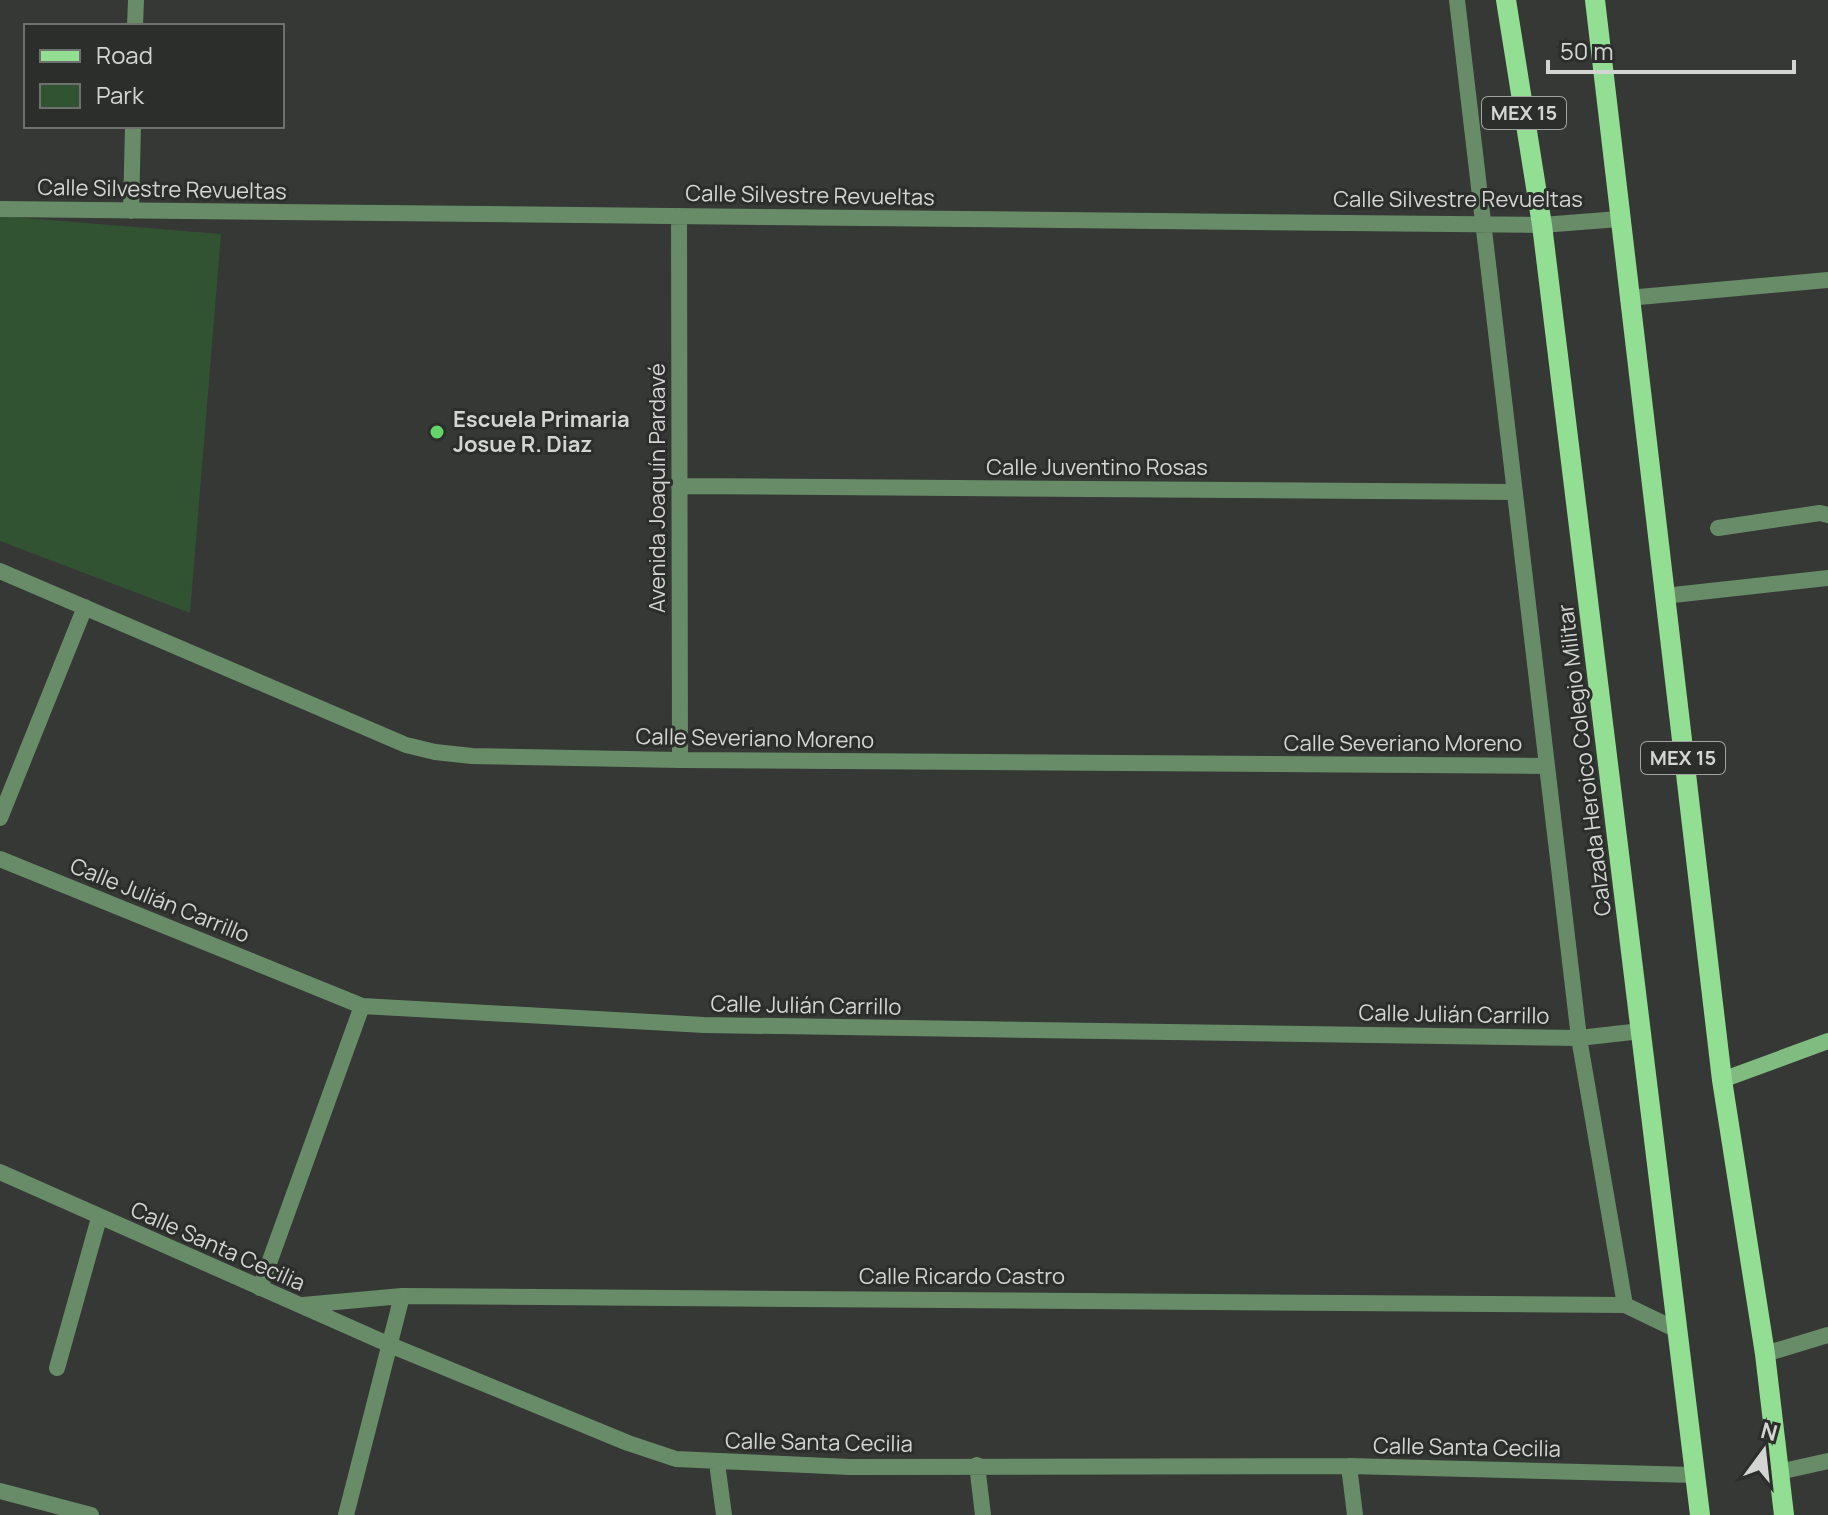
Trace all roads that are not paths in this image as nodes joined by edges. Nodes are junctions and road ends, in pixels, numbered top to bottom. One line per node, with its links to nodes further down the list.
1 (136, 0): 5 (street)
2 (1457, 0): 11 (street)
3 (1506, 0): 12 (main road, Calzada Heroico Colegio Militar / MEX 15)
4 (1595, 0): 10 (main road, MEX 15)
5 (135, 24)
6 (133, 128): 8 (street)
7 (0, 209): 8 (street, Calle Silvestre Revueltas)
8 (131, 211): 9 (street, Calle Silvestre Revueltas)
9 (679, 216): 11 (street, Calle Silvestre Revueltas); 15 (street, Avenida Joaquín Pardavé)
10 (1619, 219): 12 (street, Calle Silvestre Revueltas); 14 (main road, MEX 15)
11 (1483, 223): 12 (street, Calle Silvestre Revueltas); 16 (street)
12 (1542, 225): 28 (main road, Calzada Heroico Colegio Militar / MEX 15)
13 (1828, 280): 14 (street)
14 (1628, 298): 21 (main road, MEX 15)
15 (679, 486): 16 (street, Calle Juventino Rosas); 23 (street, Avenida Joaquín Pardavé)
16 (1515, 492): 24 (street)
17 (1828, 515): 18 (street)
18 (1718, 528)
19 (0, 571): 22 (street, Calle Severiano Moreno)
20 (1828, 578): 21 (street)
21 (1664, 596): 31 (main road, MEX 15)
22 (85, 607): 23 (street, Calle Severiano Moreno); 25 (street)
23 (680, 760): 24 (street, Calle Severiano Moreno)
24 (1547, 766): 29 (street)
25 (0, 818)
26 (0, 859): 27 (street, Calle Julián Carrillo)
27 (362, 1006): 29 (street, Calle Julián Carrillo); 34 (street)
28 (1641, 1031): 29 (street, Calle Julián Carrillo); 38 (main road, Calzada Heroico Colegio Militar / MEX 15)
29 (1579, 1038): 37 (street)
30 (1828, 1041): 31 (street)
31 (1722, 1080): 41 (main road, MEX 15)
32 (0, 1172): 33 (street, Calle Santa Cecilia)
33 (99, 1218): 34 (street, Calle Santa Cecilia); 42 (street)
34 (260, 1288): 36 (street, Calle Santa Cecilia)
35 (402, 1296): 36 (street, Calle Ricardo Castro); 37 (street, Calle Ricardo Castro); 40 (street)
36 (299, 1305): 40 (street, Calle Santa Cecilia)
37 (1625, 1305): 38 (street)
38 (1677, 1330): 48 (main road, Calzada Heroico Colegio Militar / MEX 15)
39 (1828, 1335): 41 (street)
40 (390, 1345): 44 (street, Calle Santa Cecilia); 51 (street)
41 (1765, 1354): 47 (main road, MEX 15)
42 (57, 1368)
43 (1828, 1461): 47 (street)
44 (717, 1463): 45 (street, Calle Santa Cecilia); 52 (street)
45 (977, 1465): 46 (street, Calle Santa Cecilia); 53 (street)
46 (1349, 1466): 48 (street, Calle Santa Cecilia); 54 (street)
47 (1779, 1472): 56 (main road, MEX 15)
48 (1695, 1475): 55 (main road, Calzada Heroico Colegio Militar / MEX 15)
49 (0, 1491): 50 (street)
50 (91, 1515)
51 (346, 1515)
52 (724, 1515)
53 (983, 1515)
54 (1355, 1515)
55 (1700, 1515)
56 (1784, 1515)

